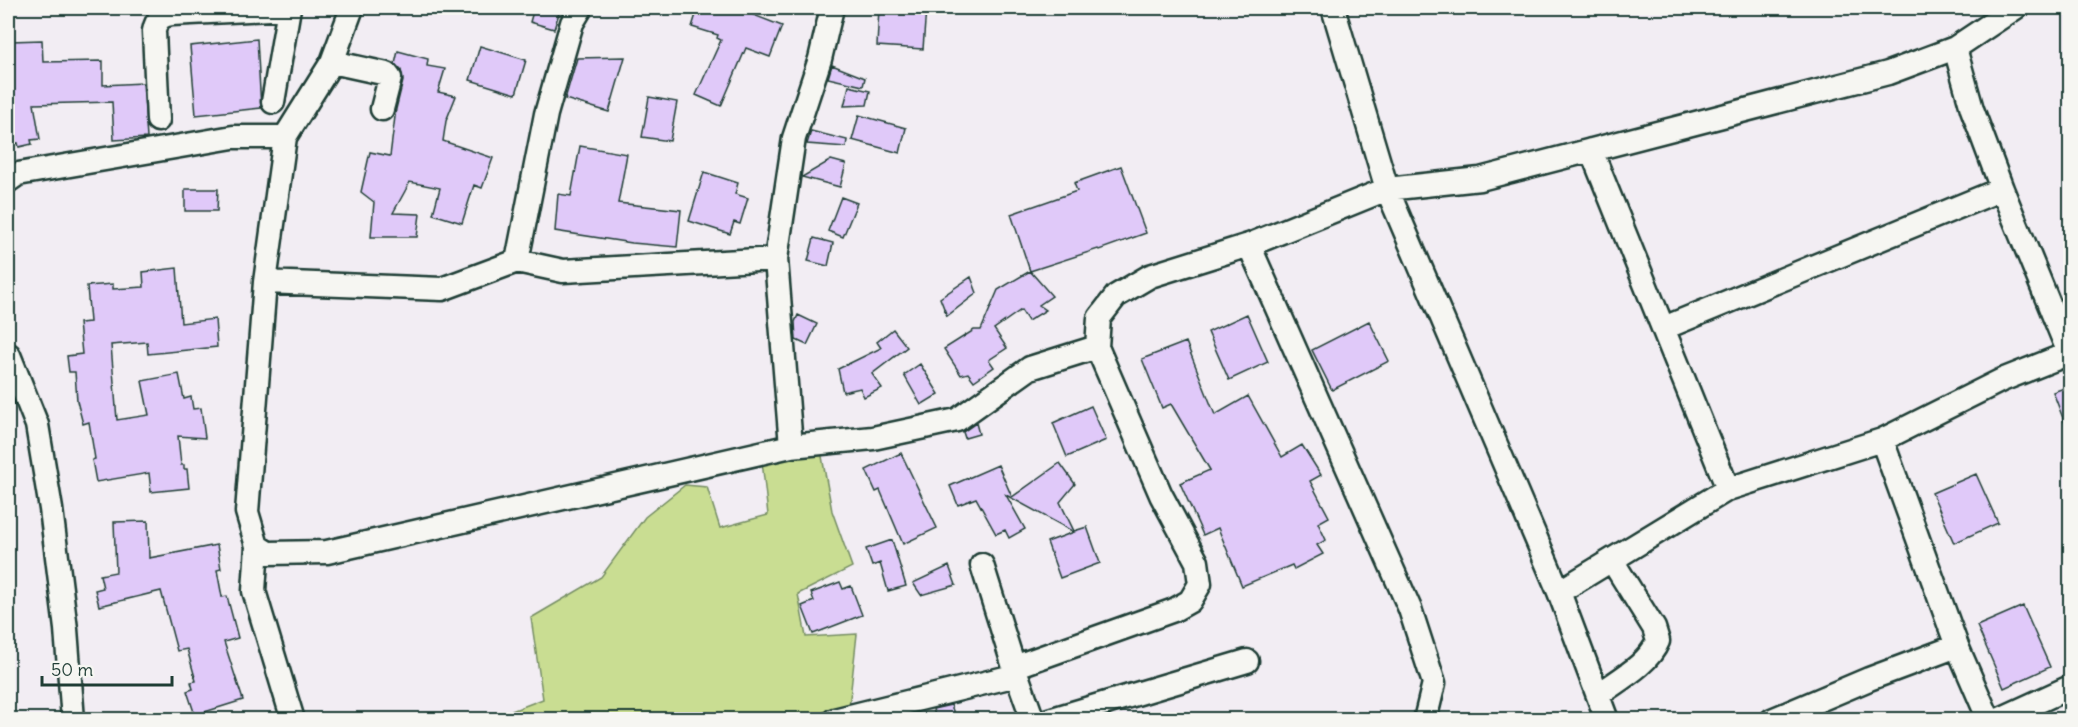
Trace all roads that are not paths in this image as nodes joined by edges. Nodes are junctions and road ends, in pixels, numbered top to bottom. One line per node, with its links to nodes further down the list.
1 (289, 8): 9 (street); 11 (street)
2 (352, 8): 8 (street)
3 (581, 8): 19 (street)
4 (832, 8): 18 (street)
5 (1333, 8): 15 (street)
6 (2015, 8): 7 (street)
7 (1955, 48): 13 (street); 16 (street)
8 (332, 62): 10 (street); 12 (street)
9 (273, 102)
10 (382, 108)
11 (158, 120)
12 (285, 137): 14 (street); 20 (street)
13 (1591, 150): 15 (street); 21 (street)
14 (8, 181)
15 (1387, 189): 17 (street); 31 (street)
16 (2002, 189): 21 (street); 24 (street)
17 (1249, 245): 22 (street); 42 (street)
18 (776, 259): 19 (street); 26 (street)
19 (517, 261): 20 (street)
20 (265, 282): 28 (street)
21 (1664, 328): 27 (street)
22 (1097, 347): 26 (street); 34 (street)
23 (8, 352): 37 (street)
24 (2070, 353): 25 (street)
25 (1882, 440): 27 (street); 32 (street)
26 (791, 446): 28 (street)
27 (1728, 489): 31 (street)
28 (256, 546): 38 (street)
29 (982, 565): 34 (street)
30 (1618, 570): 36 (street)
31 (1559, 592): 36 (street)
32 (1957, 645): 44 (street); 45 (street)
33 (1247, 661): 41 (street)
34 (1016, 671): 39 (street); 40 (street)
35 (2070, 687): 46 (street)
36 (1598, 696): 43 (street)
37 (73, 720)
38 (293, 720)
39 (834, 720)
40 (1033, 720)
41 (1048, 720)
42 (1425, 720)
43 (1607, 720)
44 (1772, 720)
45 (1989, 720)
46 (1998, 720)

